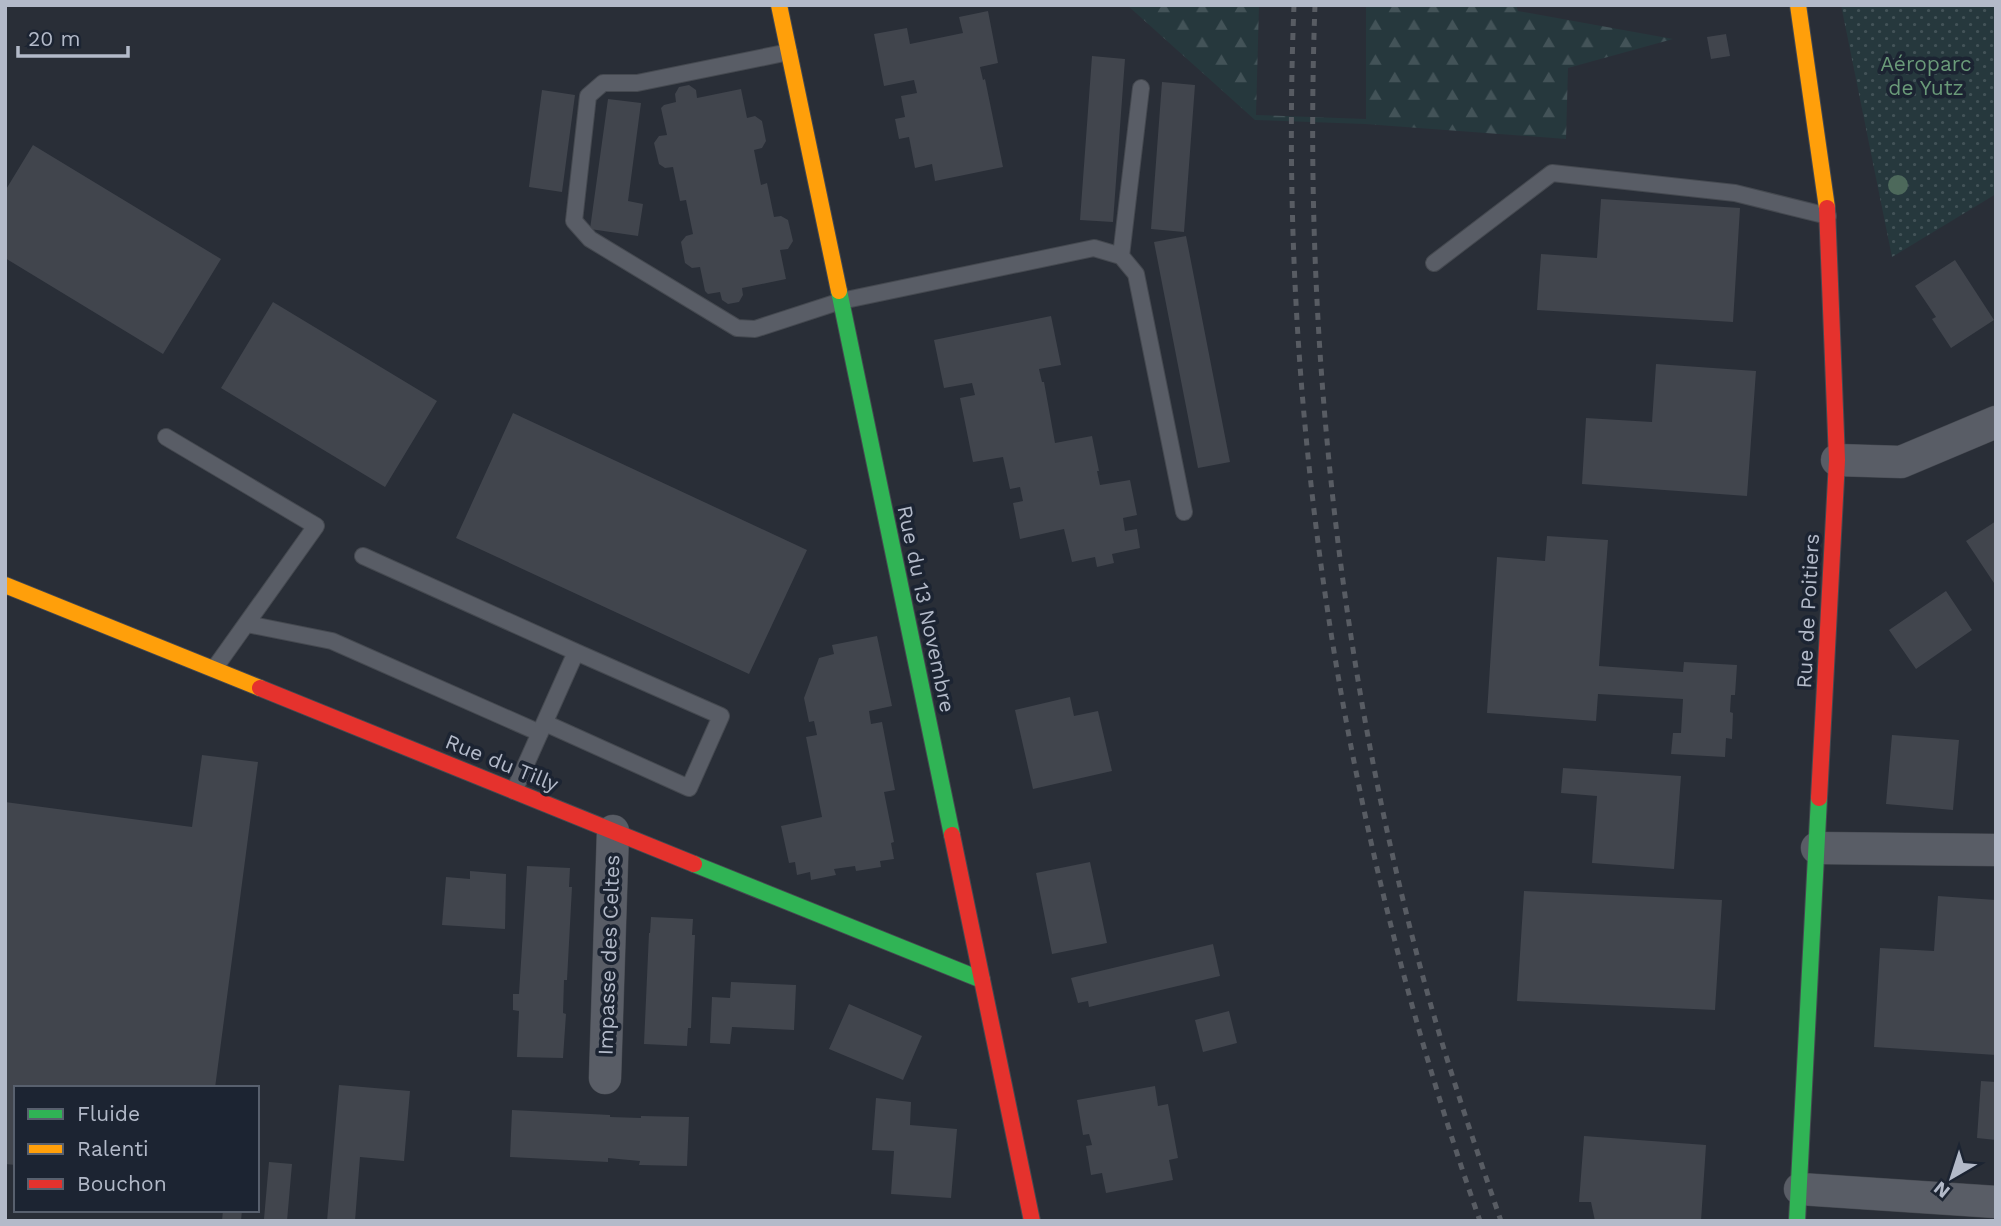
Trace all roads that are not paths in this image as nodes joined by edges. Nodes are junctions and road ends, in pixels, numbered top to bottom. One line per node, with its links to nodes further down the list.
1 (779, 5): 3 (street, Rue du 13 Novembre)
2 (1798, 5): 5 (street, Rue de Poitiers)
3 (789, 52): 8 (street, Rue du 13 Novembre); 8 (lane)
4 (1141, 88): 6 (lane)
5 (1828, 216): 7 (lane); 11 (street, Rue de Poitiers)
6 (1121, 256): 8 (lane); 12 (lane)
7 (1434, 264)
8 (841, 301): 23 (street, Rue du 13 Novembre)
9 (1996, 422): 11 (street)
10 (166, 437): 15 (lane)
11 (1837, 460): 21 (street, Rue de Poitiers)
12 (1184, 512)
13 (363, 556): 16 (lane)
14 (5, 585): 17 (street, Rue du Tilly)
15 (247, 624): 17 (lane); 18 (lane)
16 (576, 652): 18 (lane); 18 (lane)
17 (214, 669): 19 (street, Rue du Tilly)
18 (542, 728): 19 (lane)
19 (514, 791): 20 (street, Rue du Tilly)
20 (613, 831): 23 (street, Rue du Tilly); 24 (street, Impasse des Celtes)
21 (1817, 848): 22 (street); 25 (street, Rue de Poitiers)
22 (1996, 850)
23 (982, 980): 27 (street, Rue du 13 Novembre)
24 (605, 1078)
25 (1800, 1189): 26 (street); 28 (street, Rue de Poitiers)
26 (1996, 1202)
27 (1032, 1221)
28 (1797, 1221)

